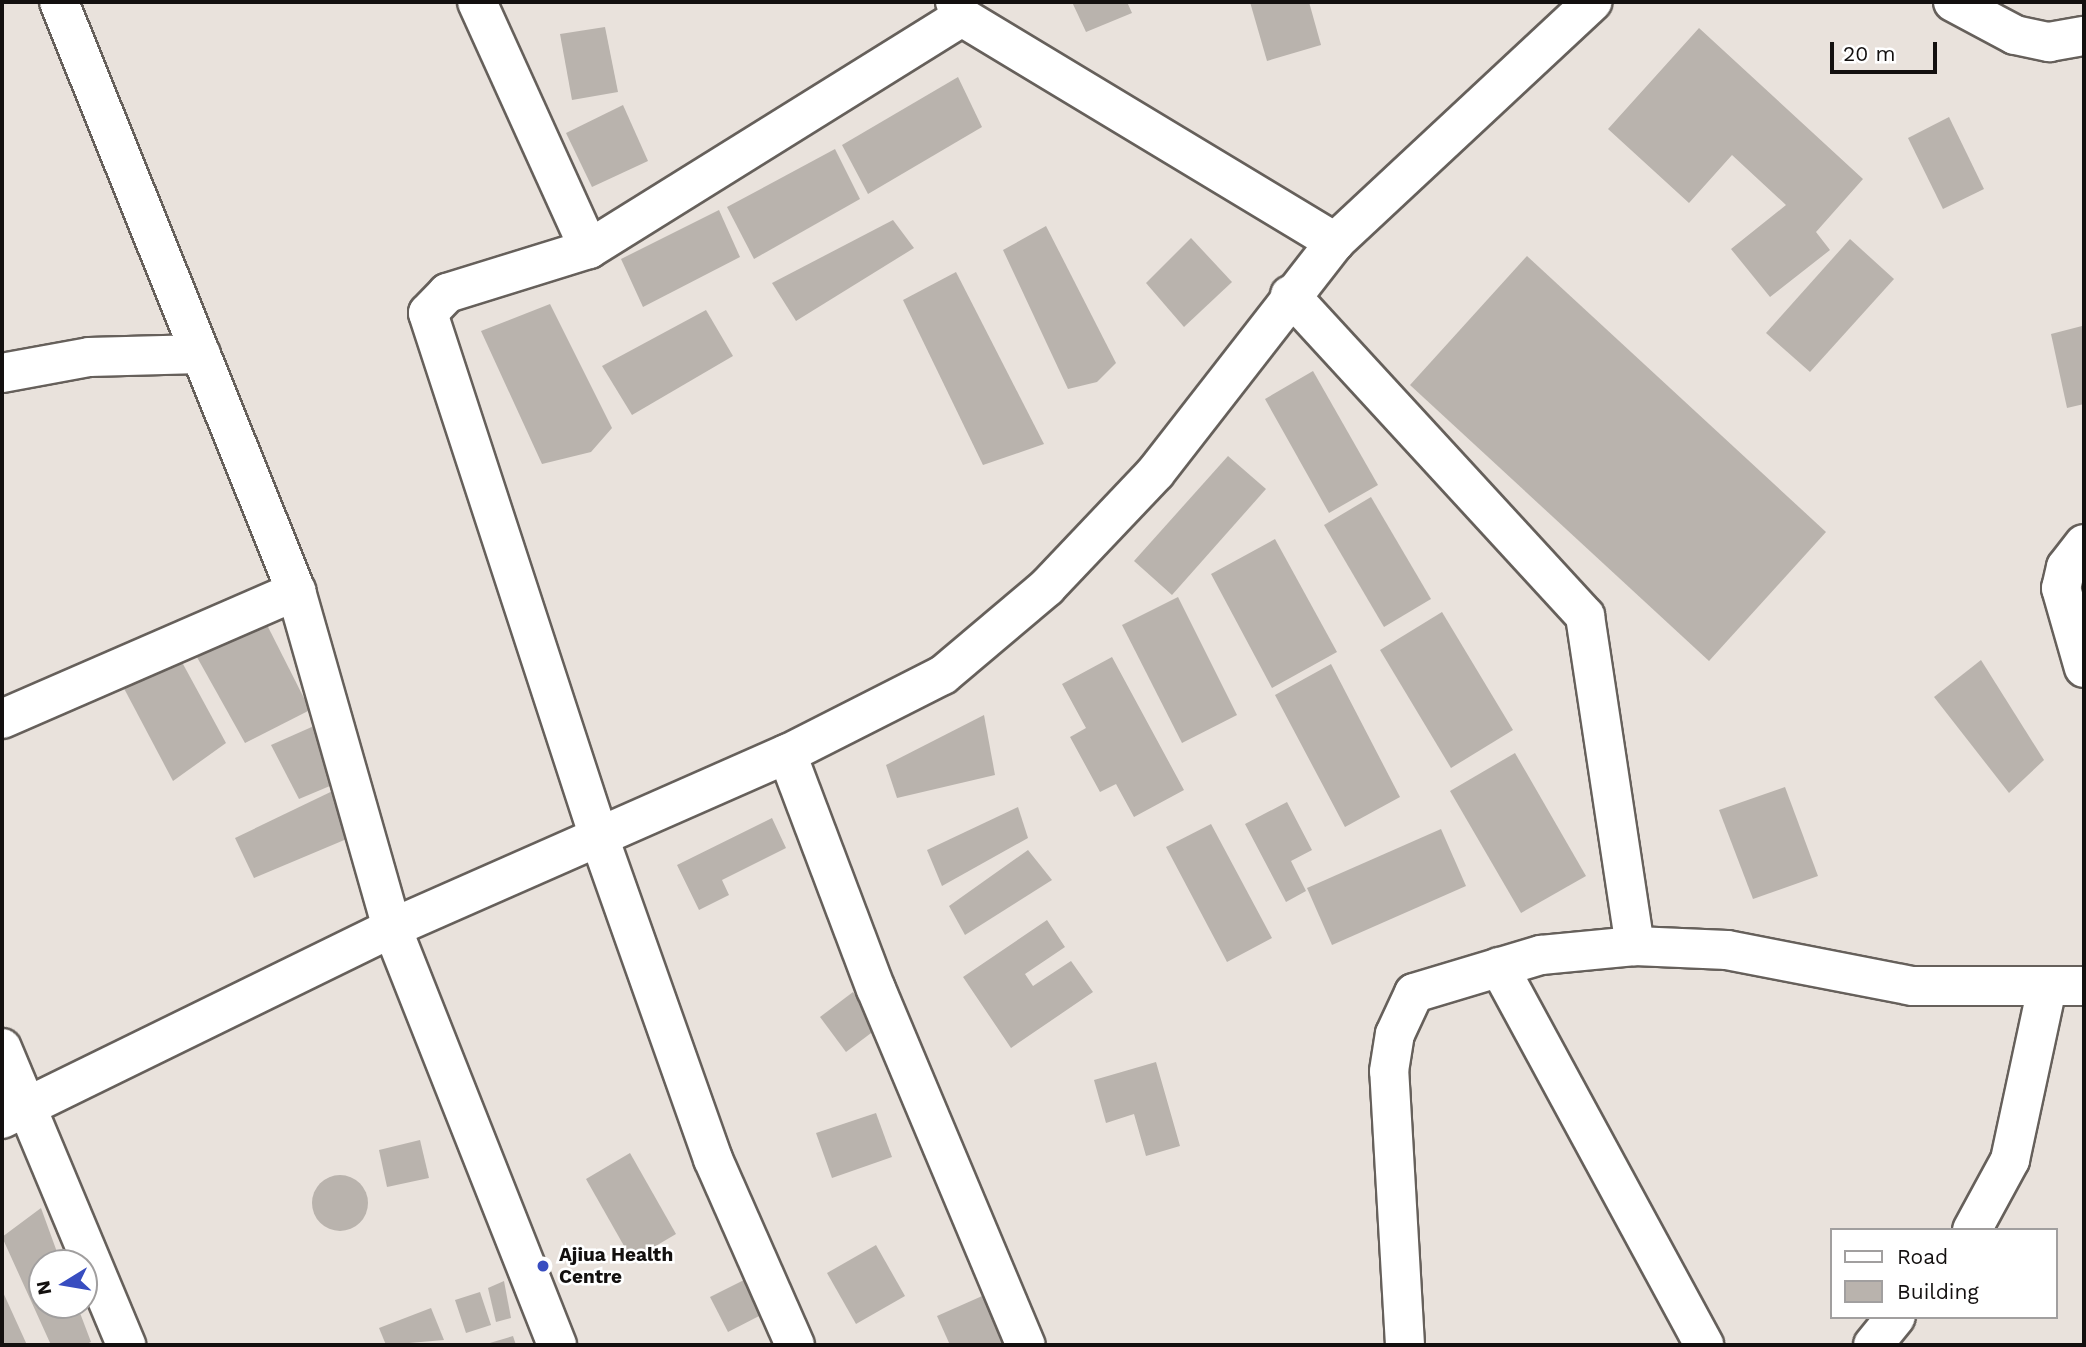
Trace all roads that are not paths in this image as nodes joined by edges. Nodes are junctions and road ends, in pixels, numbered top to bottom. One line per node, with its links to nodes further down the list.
1 (59, 2): 10 (street)
2 (477, 2): 8 (street)
3 (1592, 2): 7 (street)
4 (1953, 2): 6 (street)
5 (958, 9): 7 (street); 8 (street)
6 (2084, 36)
7 (1335, 242): 9 (street)
8 (589, 249): 17 (street)
9 (1290, 295): 16 (street); 19 (street)
10 (201, 354): 11 (street); 13 (street)
11 (2, 373)
12 (2084, 544): 14 (street)
13 (296, 591): 15 (street); 18 (street)
14 (2084, 667)
15 (2, 719)
16 (787, 754): 17 (street); 30 (street)
17 (598, 834): 18 (street); 29 (street)
18 (392, 928): 24 (street); 28 (street)
19 (1635, 946): 20 (street); 22 (street)
20 (1499, 967): 31 (street); 32 (street)
21 (2084, 986): 22 (street)
22 (2047, 988): 25 (street)
23 (2, 1048): 24 (street)
24 (14, 1113): 27 (street)
25 (1973, 1228)
26 (1894, 1319): 33 (street)
27 (126, 1345)
28 (557, 1345)
29 (795, 1345)
30 (1027, 1345)
31 (1405, 1345)
32 (1704, 1345)
33 (1873, 1345)

